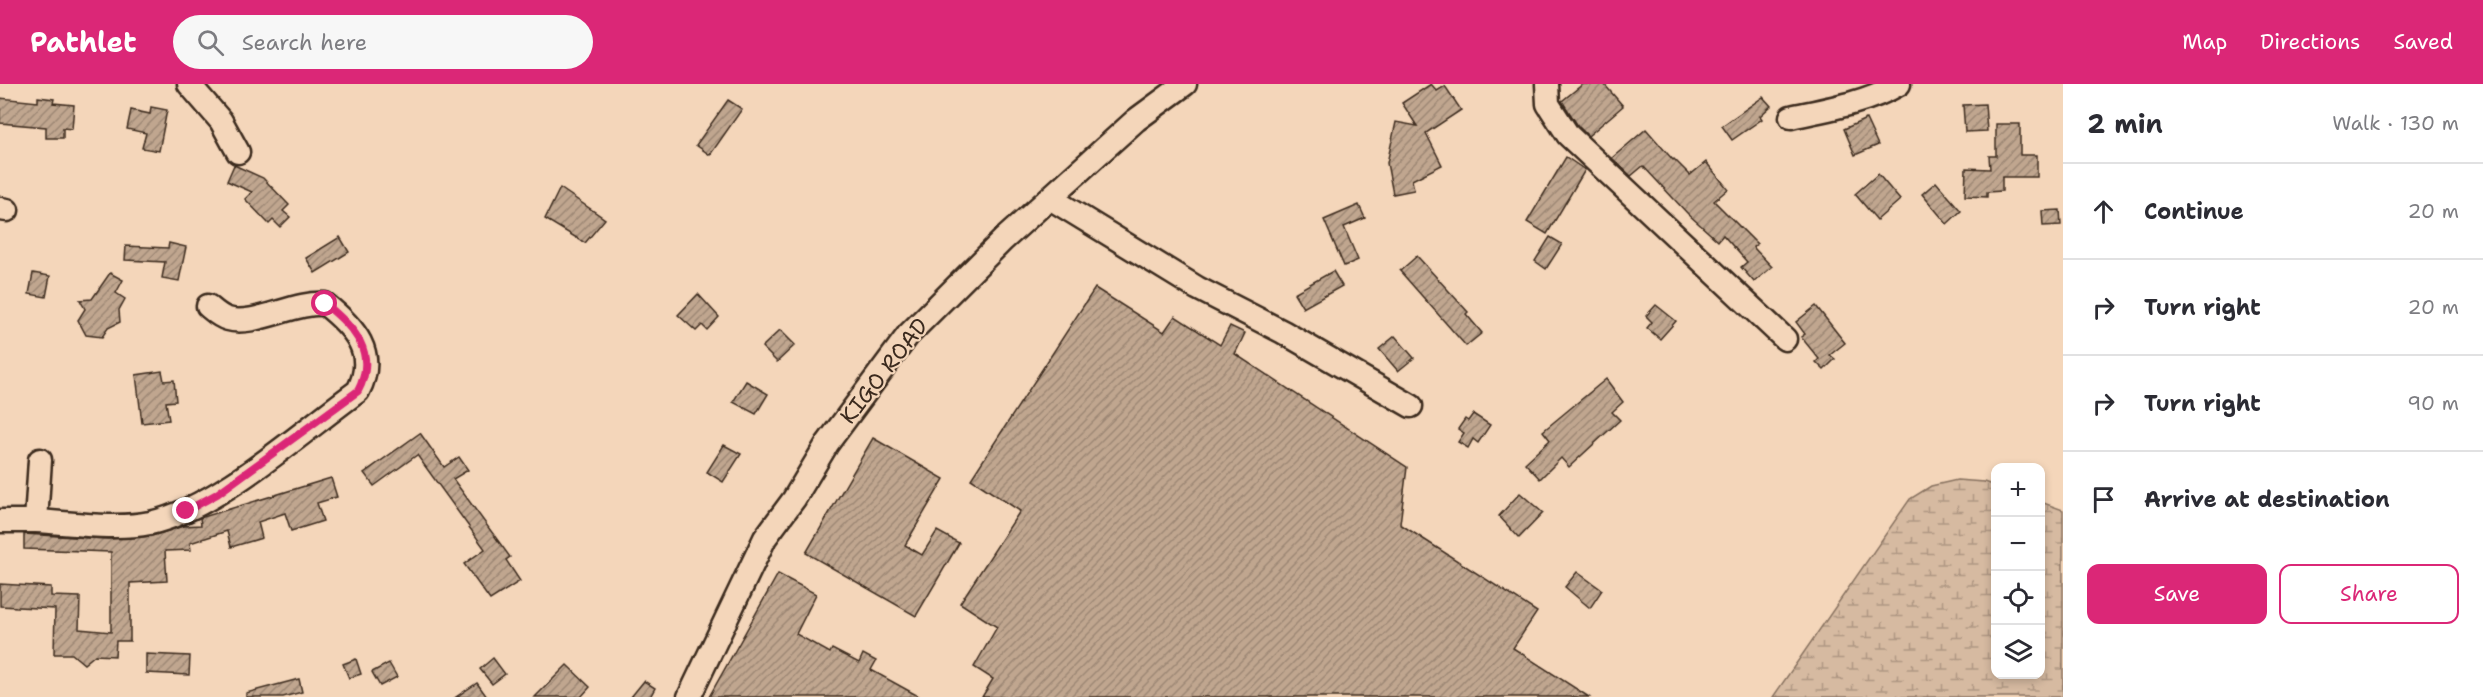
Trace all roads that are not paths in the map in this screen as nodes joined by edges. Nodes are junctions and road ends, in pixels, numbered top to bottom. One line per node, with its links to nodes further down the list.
1 (189, 84): 6 (street)
2 (1185, 84): 7 (street, KIGO ROAD)
3 (1547, 84): 9 (street)
4 (1899, 84): 5 (street)
5 (1791, 117)
6 (238, 152)
7 (1050, 198): 10 (street); 14 (street, KIGO ROAD)
8 (208, 306): 13 (street)
9 (1785, 339)
10 (1411, 406)
11 (40, 460): 13 (street)
12 (0, 521): 13 (street)
13 (36, 521)
14 (689, 697)

